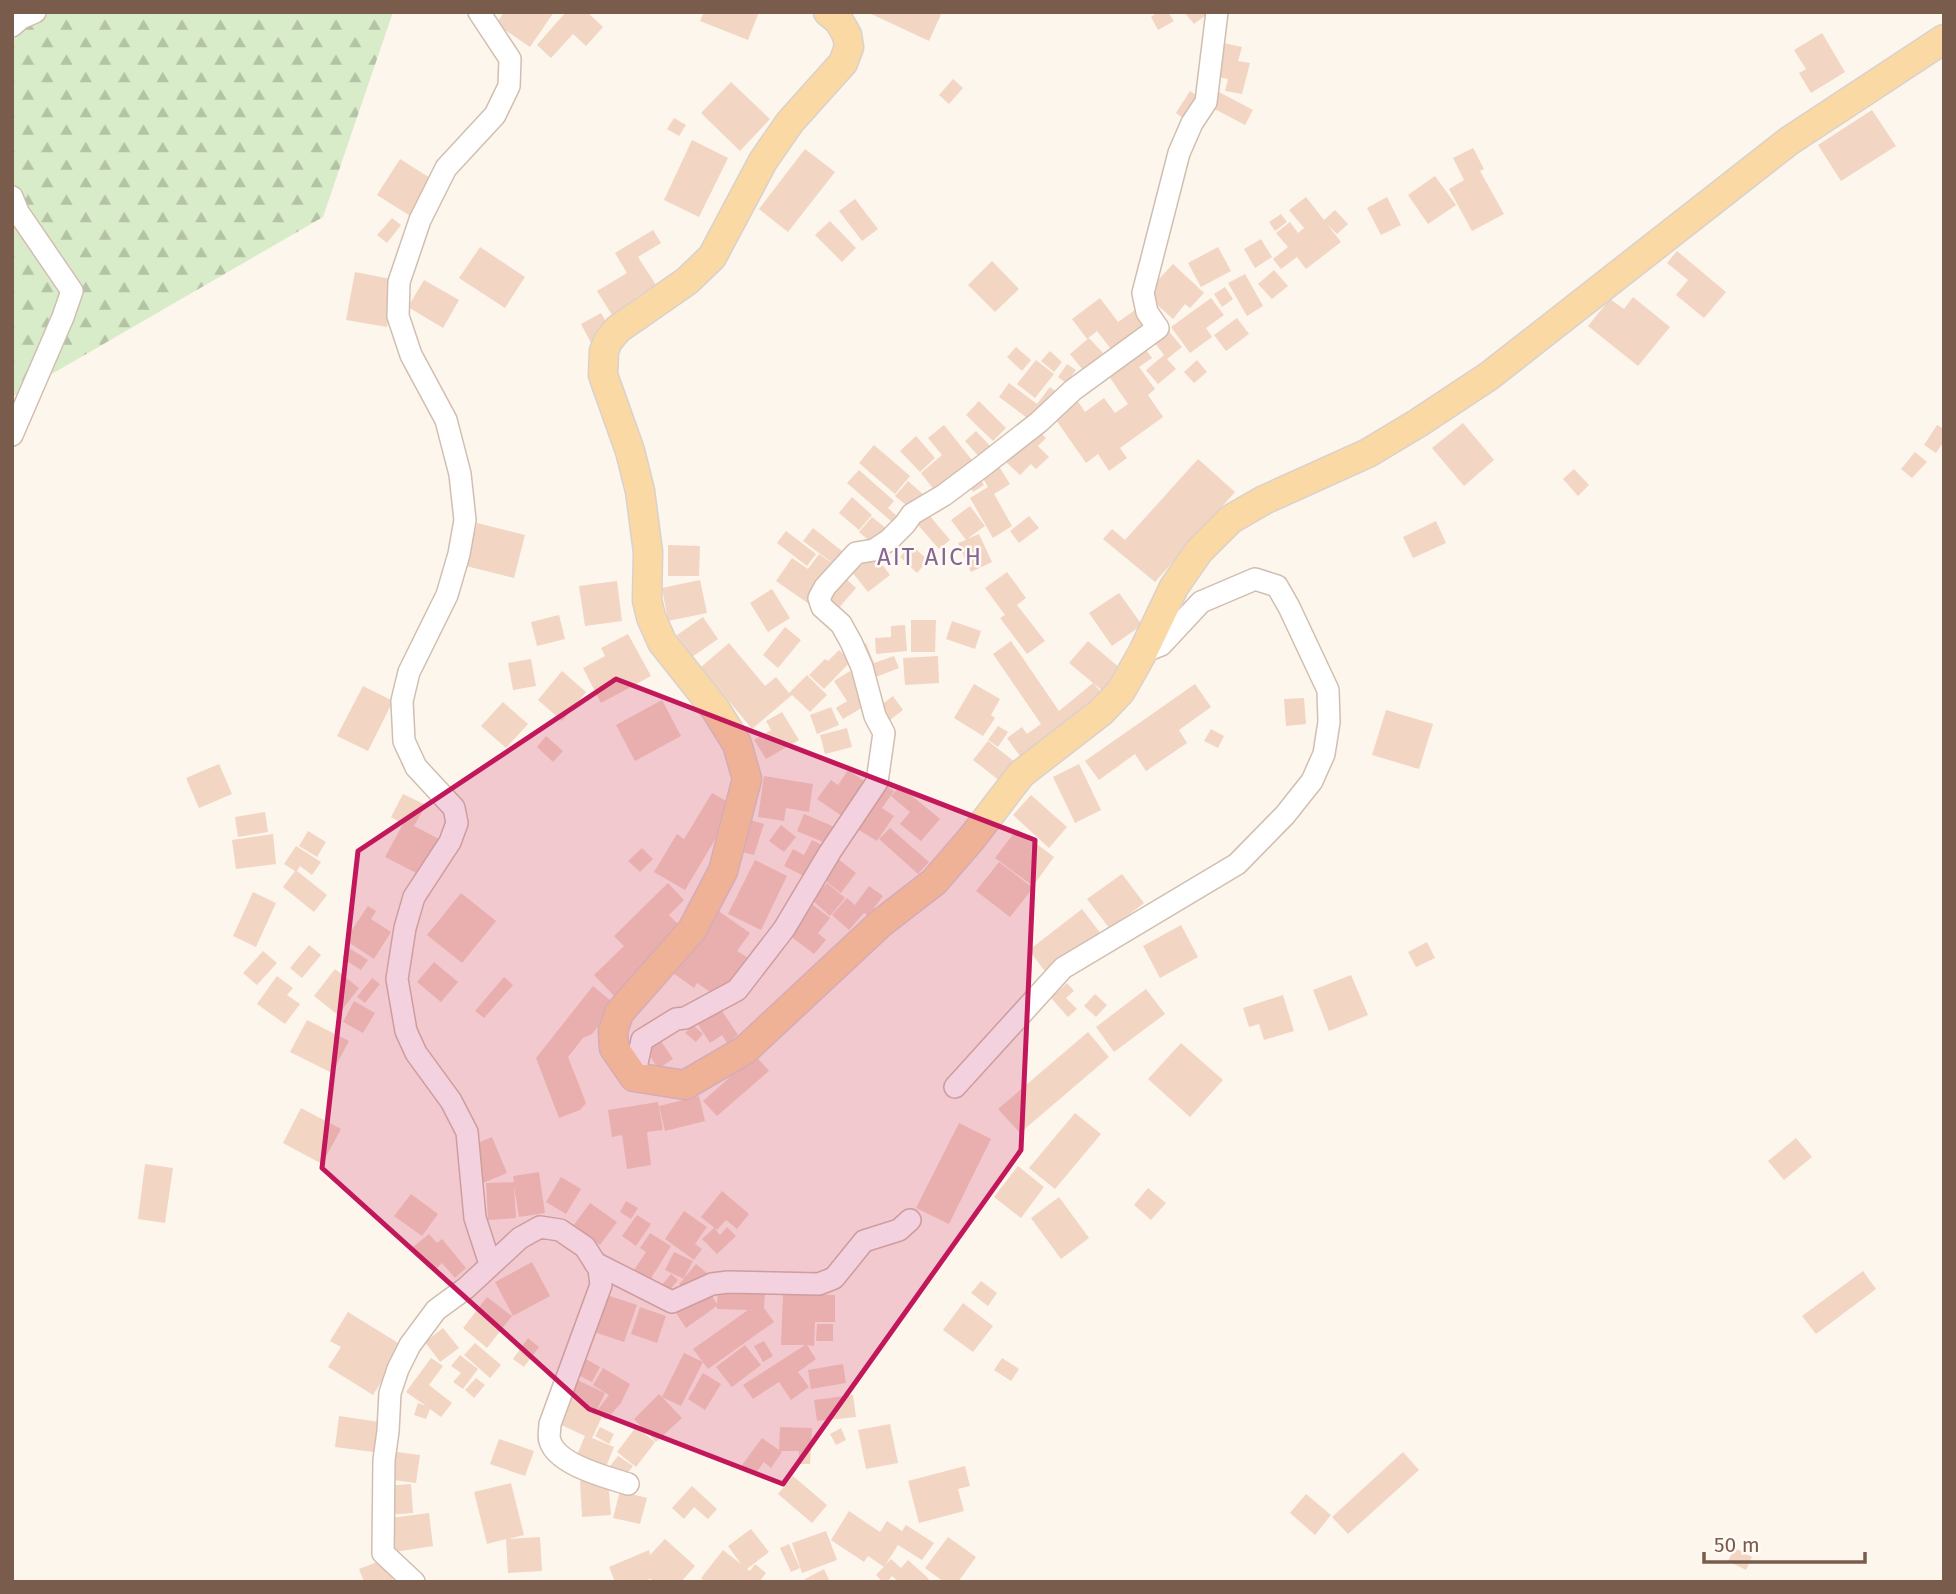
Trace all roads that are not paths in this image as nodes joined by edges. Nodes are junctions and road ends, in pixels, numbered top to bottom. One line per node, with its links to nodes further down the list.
1 (35, 12): 5 (street)
2 (479, 12): 14 (street)
3 (828, 12): 10 (main road)
4 (1217, 12): 10 (street)
5 (12, 26)
6 (1944, 39): 9 (main road)
7 (12, 197): 8 (street)
8 (12, 435)
9 (1143, 652): 10 (main road); 11 (street)
10 (634, 1076)
11 (955, 1087)
12 (910, 1220): 13 (street)
13 (595, 1263): 14 (street); 15 (street)
14 (490, 1264): 16 (street)
15 (628, 1484)
16 (414, 1582)

